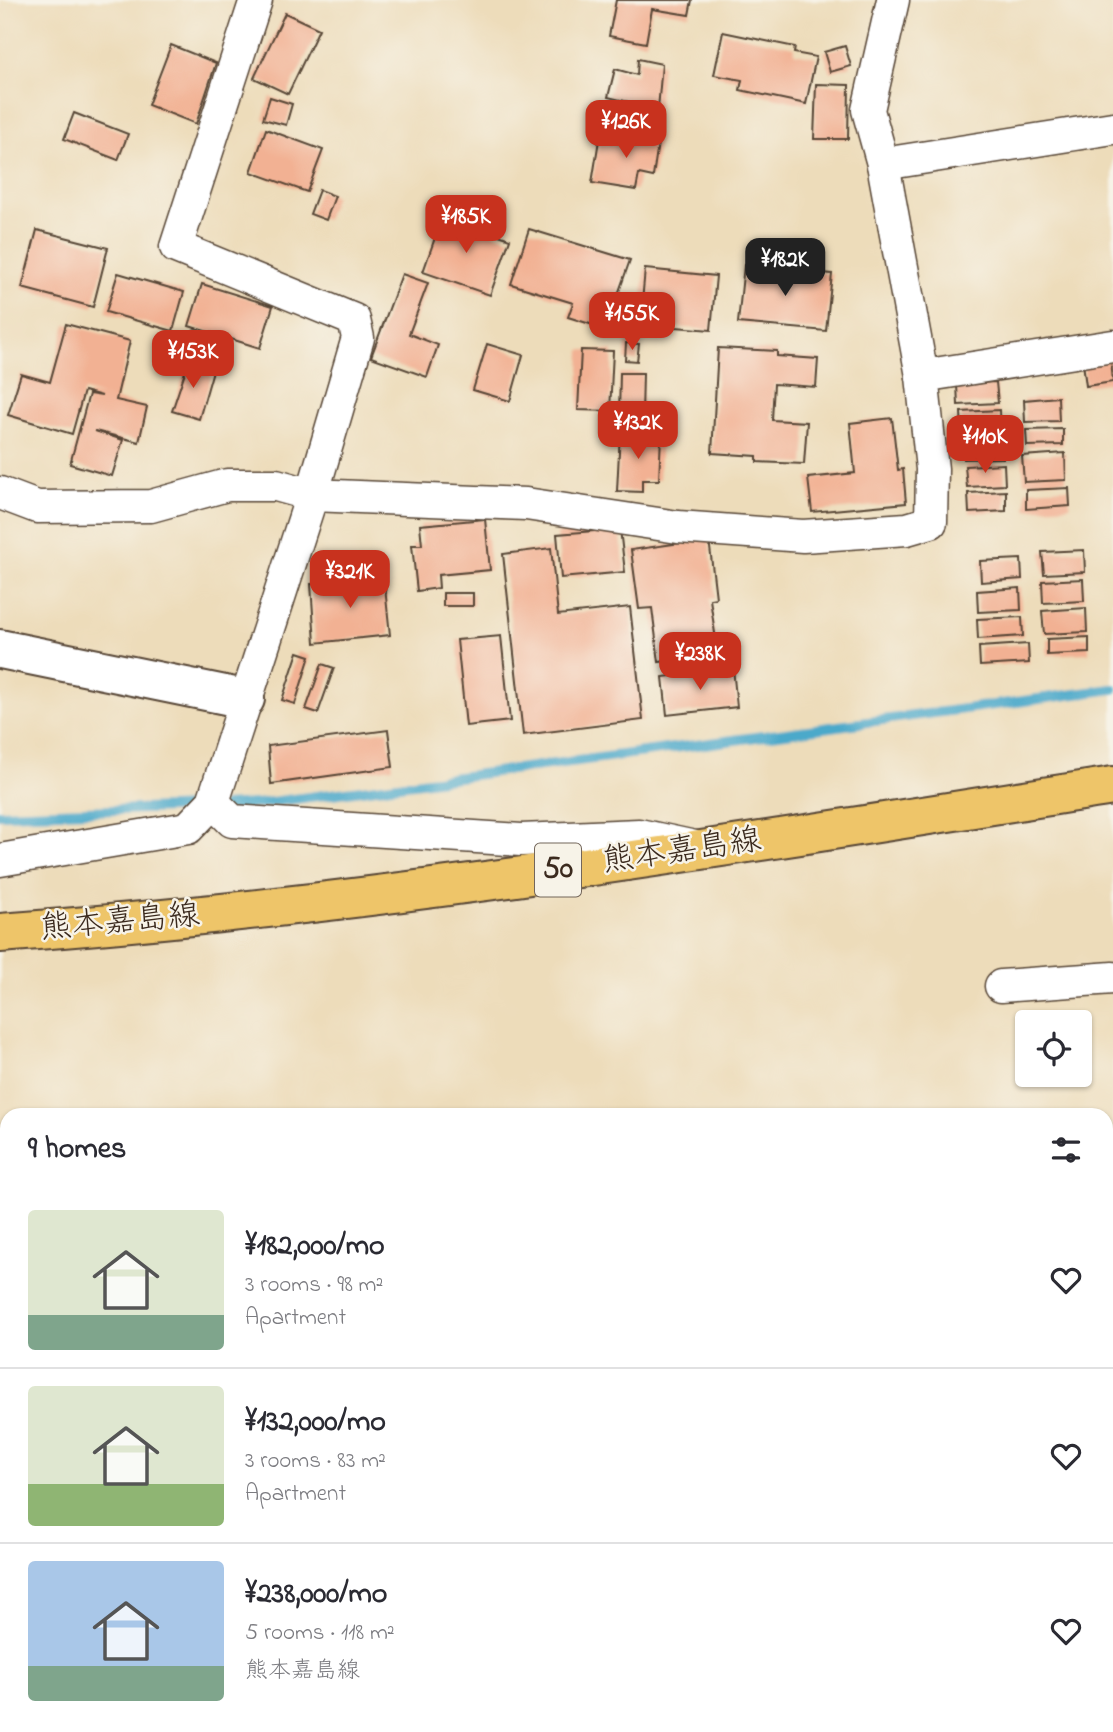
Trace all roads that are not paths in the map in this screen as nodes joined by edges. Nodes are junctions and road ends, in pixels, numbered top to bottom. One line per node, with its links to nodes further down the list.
1 (256, 0): 8 (street)
2 (893, 0): 4 (street)
3 (1113, 128): 4 (street)
4 (883, 164): 6 (street)
5 (1113, 346): 6 (street)
6 (922, 376): 8 (street)
7 (0, 494): 8 (street)
8 (312, 495): 10 (street)
9 (0, 649): 10 (street)
10 (245, 699): 12 (street)
11 (1113, 786): 13 (main road, 熊本嘉島線 / 50)
12 (213, 802): 13 (street); 14 (street)
13 (705, 850): 15 (main road, 熊本嘉島線 / 50)
14 (0, 860)
15 (0, 933)
16 (1113, 978): 17 (street)
17 (1001, 986)

